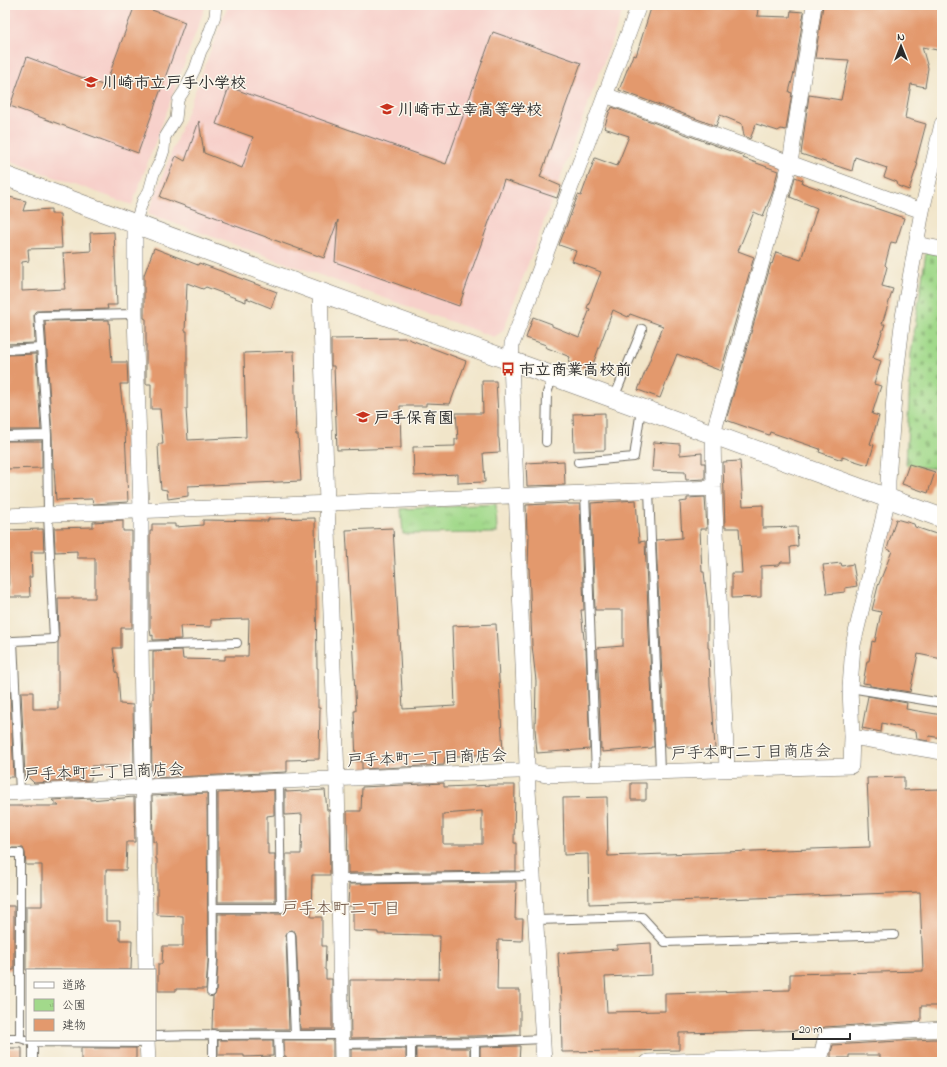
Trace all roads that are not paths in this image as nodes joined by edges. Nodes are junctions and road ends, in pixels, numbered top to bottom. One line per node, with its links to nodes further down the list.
1 (216, 5): 9 (street)
2 (639, 5): 4 (street)
3 (814, 5): 6 (street)
4 (605, 95): 6 (street); 17 (street)
5 (942, 124): 8 (street)
6 (790, 164): 8 (street); 21 (street)
7 (5, 176): 9 (street)
8 (922, 210): 10 (street)
9 (135, 224): 12 (street); 13 (street)
10 (916, 244): 11 (street); 30 (street)
11 (942, 249)
12 (320, 292): 17 (street); 31 (street)
13 (135, 314): 15 (lane); 32 (street)
14 (642, 329): 19 (lane)
15 (40, 348): 16 (lane); 22 (lane)
16 (5, 350)
17 (511, 361): 18 (street); 29 (street)
18 (553, 376): 19 (street); 24 (lane)
19 (614, 398): 20 (street)
20 (641, 408): 21 (street); 25 (lane)
21 (713, 434): 26 (street); 30 (street)
22 (47, 435): 23 (lane); 33 (lane)
23 (5, 436)
24 (546, 442)
25 (578, 462)
26 (714, 488): 27 (street); 42 (street)
27 (649, 490): 28 (street); 44 (lane)
28 (585, 493): 29 (street); 45 (lane)
29 (516, 496): 31 (street); 43 (street)
30 (888, 498): 35 (street); 38 (street)
31 (327, 504): 32 (street); 46 (street)
32 (141, 511): 33 (street); 37 (street)
33 (48, 514): 34 (street); 50 (lane)
34 (5, 516)
35 (942, 518)
36 (237, 643): 37 (lane)
37 (141, 646): 49 (street)
38 (850, 688): 39 (lane); 40 (street)
39 (942, 703)
40 (852, 738): 41 (street); 42 (street, 戸手本町二丁目商店会)
41 (942, 752)
42 (727, 769): 44 (street, 戸手本町二丁目商店会)
43 (527, 771): 45 (street, 戸手本町二丁目商店会); 46 (street, 戸手本町二丁目商店会); 53 (street)
44 (660, 771): 45 (street, 戸手本町二丁目商店会)
45 (596, 773)
46 (337, 778): 47 (street, 戸手本町二丁目商店会); 54 (street)
47 (279, 781): 48 (street, 戸手本町二丁目商店会); 55 (lane)
48 (212, 784): 49 (street, 戸手本町二丁目商店会); 55 (lane)
49 (144, 787): 50 (street, 戸手本町二丁目商店会); 59 (street)
50 (20, 792): 51 (street, 戸手本町二丁目商店会)
51 (5, 793)
52 (5, 853): 66 (lane)
53 (532, 876): 54 (lane); 56 (street)
54 (339, 879): 68 (street)
55 (212, 908): 60 (lane)
56 (536, 920): 58 (lane); 69 (street)
57 (290, 935): 64 (lane)
58 (894, 935)
59 (146, 969)
60 (211, 992)
61 (942, 1029): 77 (street)
62 (213, 1034): 63 (lane); 67 (lane); 81 (lane)
63 (278, 1035): 64 (lane); 82 (lane)
64 (295, 1035): 68 (lane)
65 (5, 1038): 66 (lane)
66 (20, 1038): 70 (lane)
67 (156, 1039)
68 (342, 1039): 76 (lane); 83 (street)
69 (544, 1039): 75 (lane); 86 (street)
70 (26, 1040)
71 (30, 1041): 74 (lane)
72 (92, 1041): 74 (lane)
73 (150, 1041): 80 (street)
74 (33, 1042): 79 (lane)
75 (475, 1042): 76 (lane); 85 (lane)
76 (411, 1043): 84 (lane)
77 (780, 1060): 78 (street)
78 (689, 1061): 87 (street)
79 (33, 1062)
80 (148, 1062)
81 (213, 1062)
82 (279, 1062)
83 (342, 1062)
84 (411, 1062)
85 (475, 1062)
86 (544, 1062)
87 (648, 1062)

